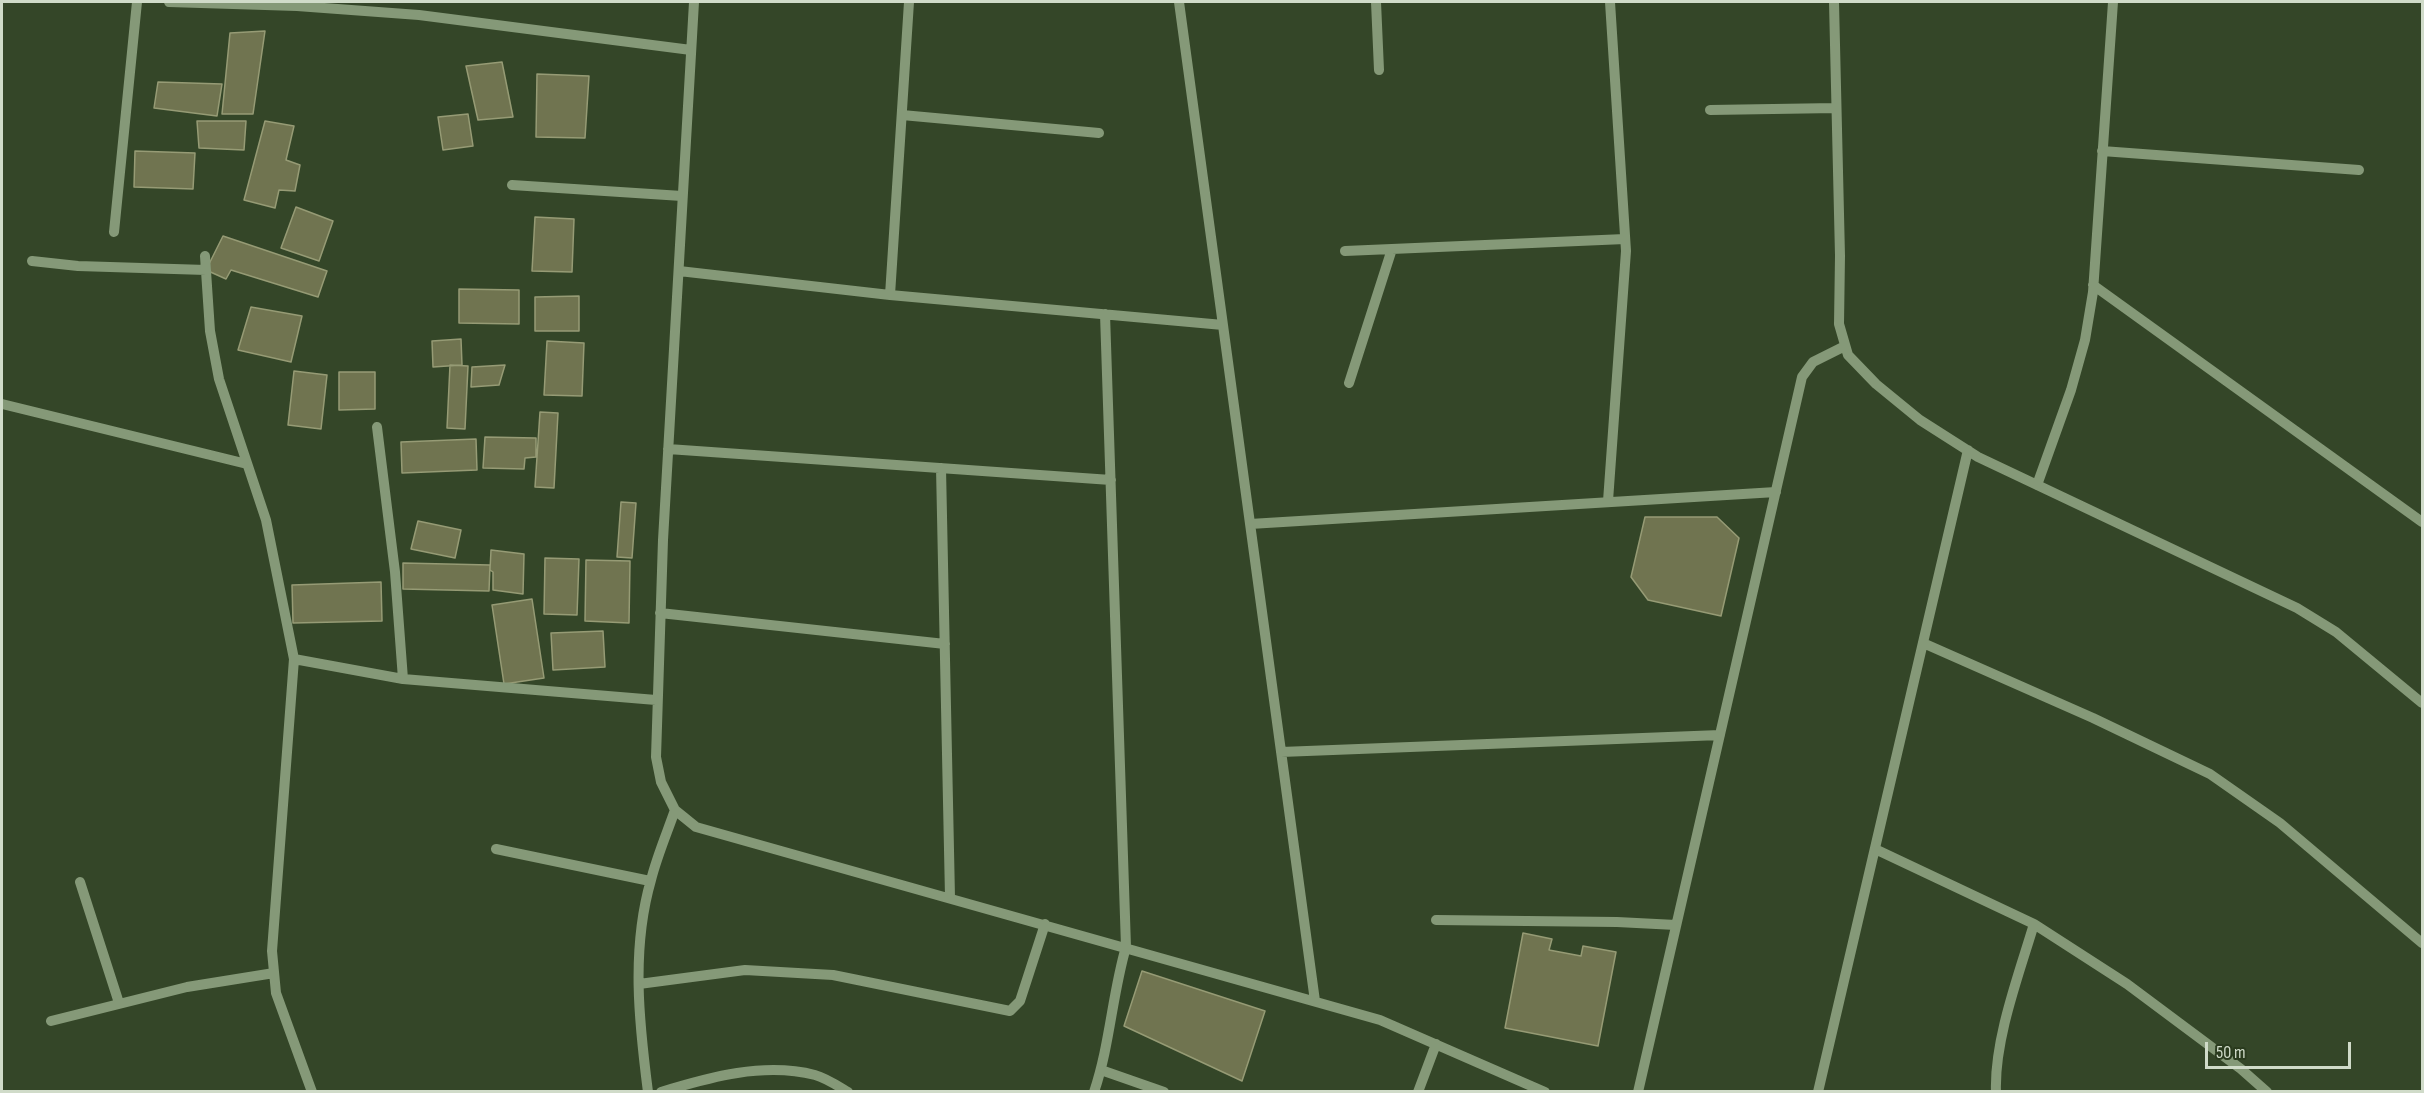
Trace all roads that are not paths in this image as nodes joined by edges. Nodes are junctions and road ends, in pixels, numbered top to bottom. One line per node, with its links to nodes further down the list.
1 (137, 2): 21 (street)
2 (169, 2): 10 (street)
3 (694, 2): 11 (street)
4 (909, 2): 15 (street)
5 (1179, 2): 32 (street)
6 (1376, 2): 12 (street)
7 (1610, 2): 22 (street)
8 (1834, 2): 13 (street)
9 (2113, 2): 17 (street)
10 (319, 5): 11 (street)
11 (691, 50): 20 (street)
12 (1379, 69)
13 (1836, 108): 14 (street); 33 (street)
14 (1710, 110)
15 (902, 115): 16 (street); 30 (street)
16 (1099, 133)
17 (2102, 151): 18 (street); 29 (street)
18 (2359, 170)
19 (512, 185): 20 (street)
20 (682, 196): 28 (street)
21 (114, 232)
22 (1625, 239): 23 (street); 44 (street)
23 (1392, 249): 24 (street); 34 (street)
24 (1346, 251)
25 (205, 256): 27 (street)
26 (32, 261): 27 (street)
27 (206, 270): 39 (street)
28 (679, 271): 30 (street); 37 (street)
29 (2093, 285): 42 (street); 45 (street)
30 (890, 295): 31 (street)
31 (1105, 315): 32 (street); 41 (street)
32 (1223, 325): 46 (street)
33 (1845, 346): 38 (street); 43 (street)
34 (1349, 383)
35 (2, 404): 39 (street)
36 (377, 427): 51 (street)
37 (668, 449): 40 (street); 47 (street)
38 (1968, 450): 42 (street); 48 (street)
39 (247, 464): 50 (street)
40 (941, 468): 41 (street); 49 (street)
41 (1111, 480): 67 (street)
42 (2037, 484): 53 (street)
43 (1776, 492): 44 (street); 54 (street)
44 (1608, 501): 46 (street)
45 (2422, 522)
46 (1250, 524): 55 (street)
47 (660, 613): 49 (street); 52 (street)
48 (1923, 643): 58 (street); 66 (street)
49 (945, 644): 61 (street)
50 (294, 659): 51 (street); 68 (street)
51 (403, 679): 52 (street)
52 (656, 700): 56 (street)
53 (2422, 703)
54 (1720, 735): 55 (street); 65 (street)
55 (1281, 752): 70 (street)
56 (675, 810): 59 (street); 61 (street)
57 (496, 849): 59 (street)
58 (1875, 849): 64 (street); 85 (street)
59 (650, 881): 69 (street)
60 (80, 882): 71 (street)
61 (950, 897): 63 (street)
62 (1436, 920): 65 (street)
63 (1045, 924): 67 (street); 69 (street)
64 (2034, 924): 86 (street); 87 (street)
65 (1676, 925): 84 (street)
66 (2422, 943)
67 (1126, 947): 70 (street); 74 (street)
68 (274, 974): 71 (street); 76 (street)
69 (639, 984): 77 (street)
70 (1315, 1001): 73 (street)
71 (119, 1003): 72 (street)
72 (51, 1022)
73 (1436, 1044): 82 (street); 83 (street)
74 (1101, 1071): 80 (street); 81 (street)
75 (680, 1089): 78 (street); 79 (street)
76 (312, 1092)
77 (648, 1092)
78 (661, 1092)
79 (848, 1092)
80 (1094, 1092)
81 (1164, 1092)
82 (1418, 1092)
83 (1545, 1092)
84 (1638, 1092)
85 (1818, 1092)
86 (1996, 1092)
87 (2266, 1092)

